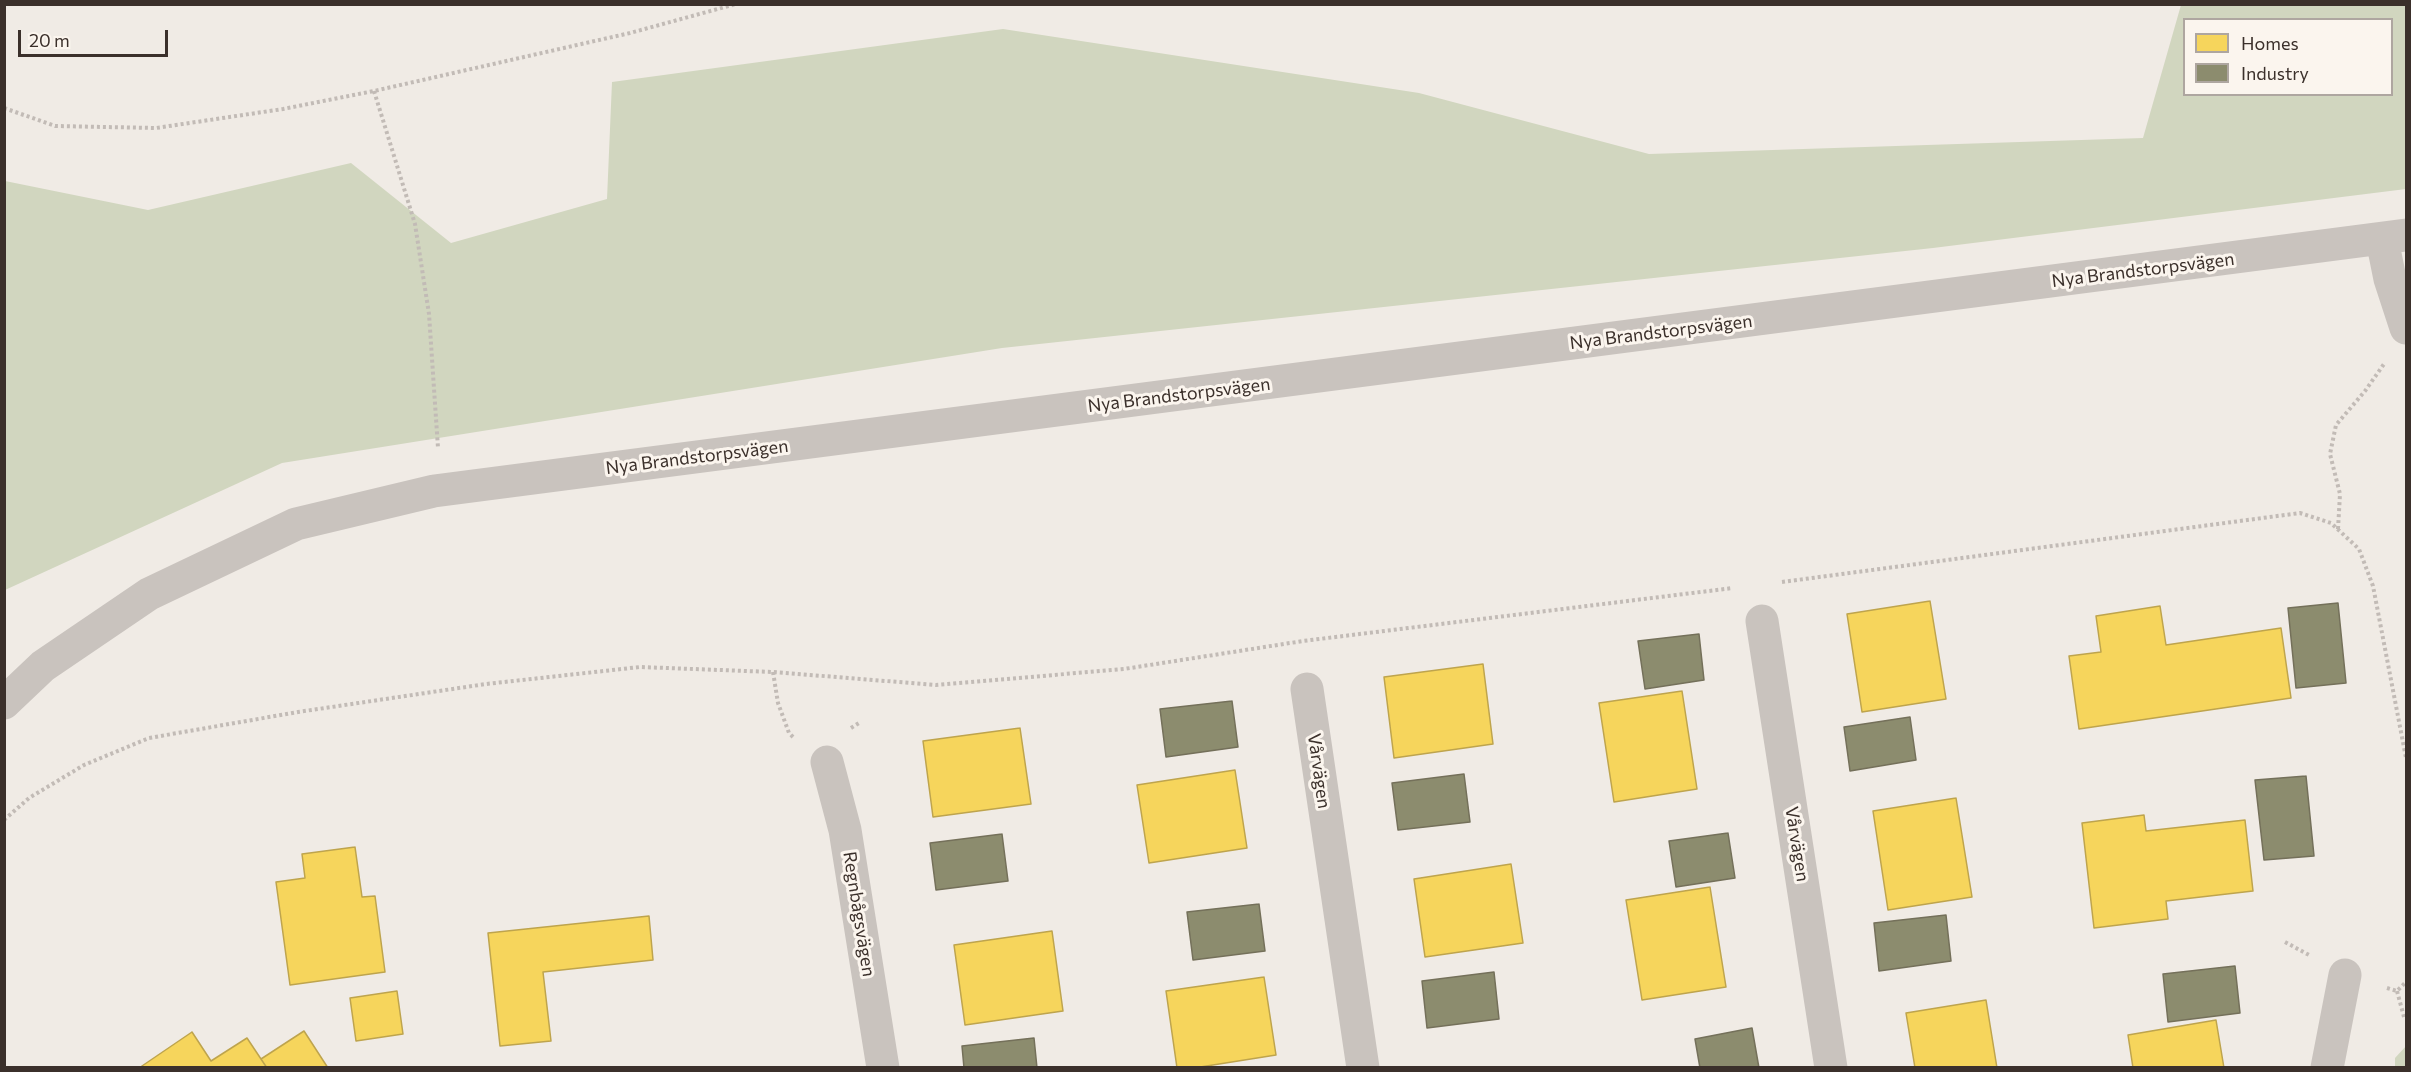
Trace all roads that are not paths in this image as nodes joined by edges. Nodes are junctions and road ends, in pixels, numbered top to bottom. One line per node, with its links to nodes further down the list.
1 (2394, 237): 2 (street); 5 (street, Nya Brandstorpsvägen)
2 (2405, 324)
3 (1762, 621): 10 (street, Vårvägen)
4 (1307, 689): 9 (street, Vårvägen)
5 (4, 704)
6 (827, 762): 8 (street, Regnbågsvägen)
7 (2345, 975): 11 (street)
8 (883, 1068)
9 (1363, 1068)
10 (1832, 1068)
11 (2327, 1068)

